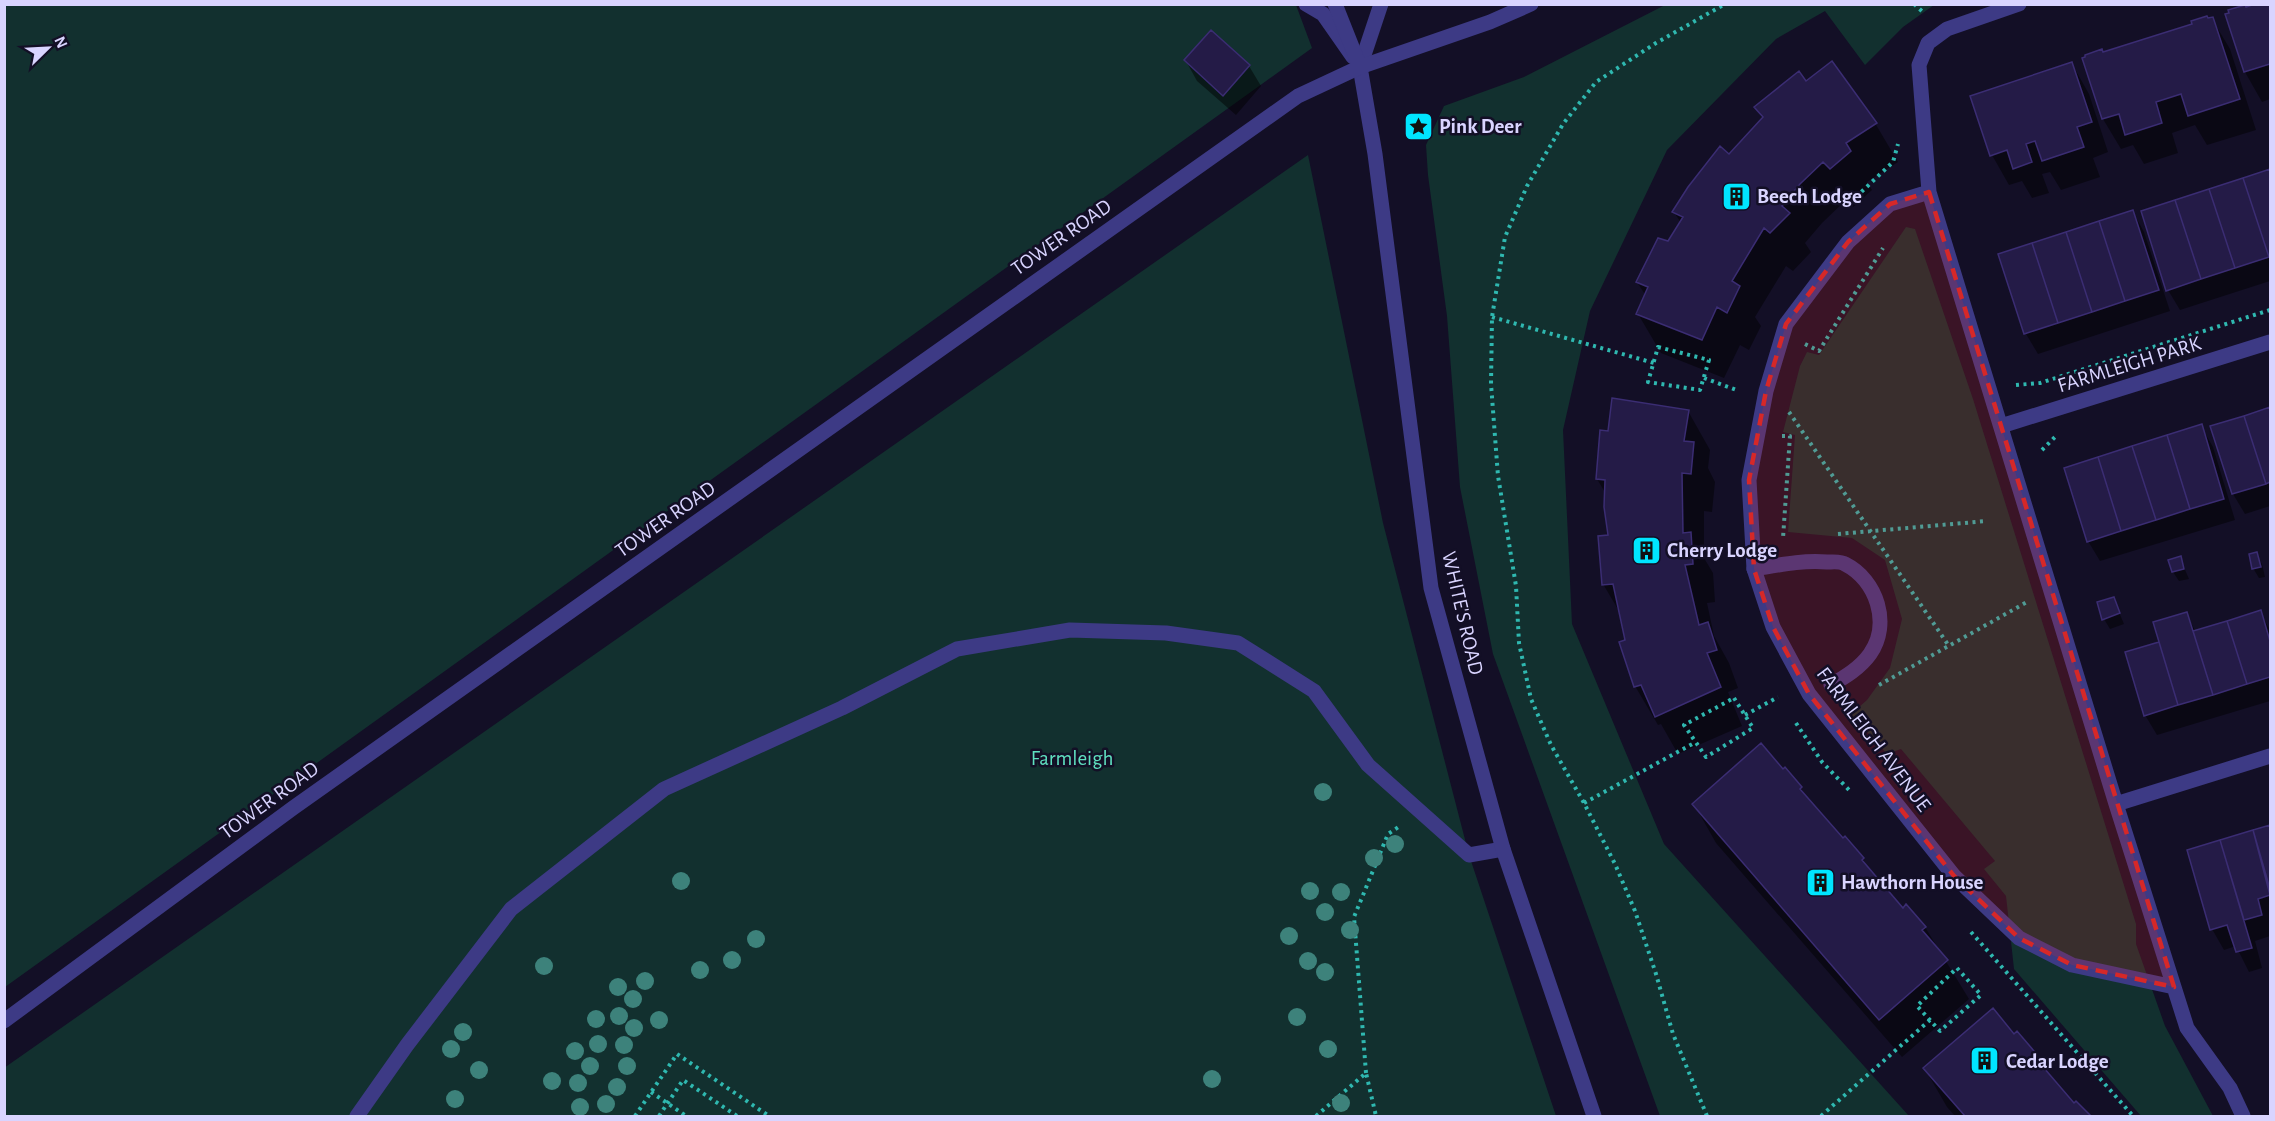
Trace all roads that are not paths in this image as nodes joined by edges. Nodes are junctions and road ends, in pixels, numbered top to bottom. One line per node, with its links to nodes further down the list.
1 (1306, 4): 6 (street)
2 (1335, 4): 6 (street)
3 (1380, 4): 6 (street)
4 (1531, 4): 6 (street, TOWER ROAD)
5 (2019, 4): 7 (street)
6 (1360, 67): 14 (street, WHITE'S ROAD); 16 (street, TOWER ROAD)
7 (1929, 192): 9 (street); 10 (street, FARMLEIGH AVENUE)
8 (2271, 342): 9 (street, FARMLEIGH PARK)
9 (2001, 426): 13 (street)
10 (1755, 569): 11 (street); 15 (street, FARMLEIGH AVENUE)
11 (1831, 685)
12 (2271, 756): 13 (street)
13 (2116, 804): 15 (street)
14 (1503, 849): 17 (street); 18 (street, WHITE'S ROAD)
15 (2174, 987): 19 (street)
16 (4, 1021)
17 (357, 1116)
18 (1594, 1116)
19 (2243, 1116)

